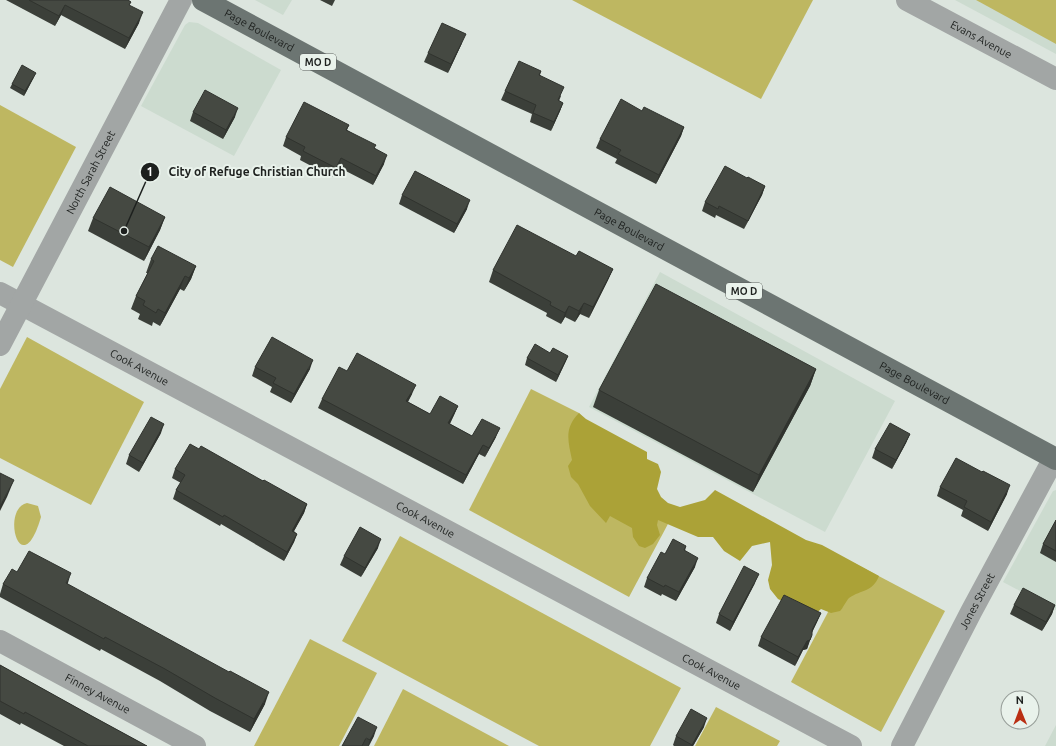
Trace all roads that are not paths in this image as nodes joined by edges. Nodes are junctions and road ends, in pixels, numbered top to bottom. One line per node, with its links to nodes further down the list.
1 (181, 0): 6 (street, North Sarah Street)
2 (203, 0): 8 (main road, Page Boulevard / MO D)
3 (907, 0): 4 (street, Evans Avenue)
4 (1056, 79)
5 (0, 293): 6 (street, Cook Avenue)
6 (22, 304): 7 (street, North Sarah Street); 11 (street, Cook Avenue)
7 (0, 345)
8 (1055, 458): 12 (street, Jones Street)
9 (0, 641): 10 (street, Finney Avenue)
10 (195, 746)
11 (851, 746)
12 (902, 746)

